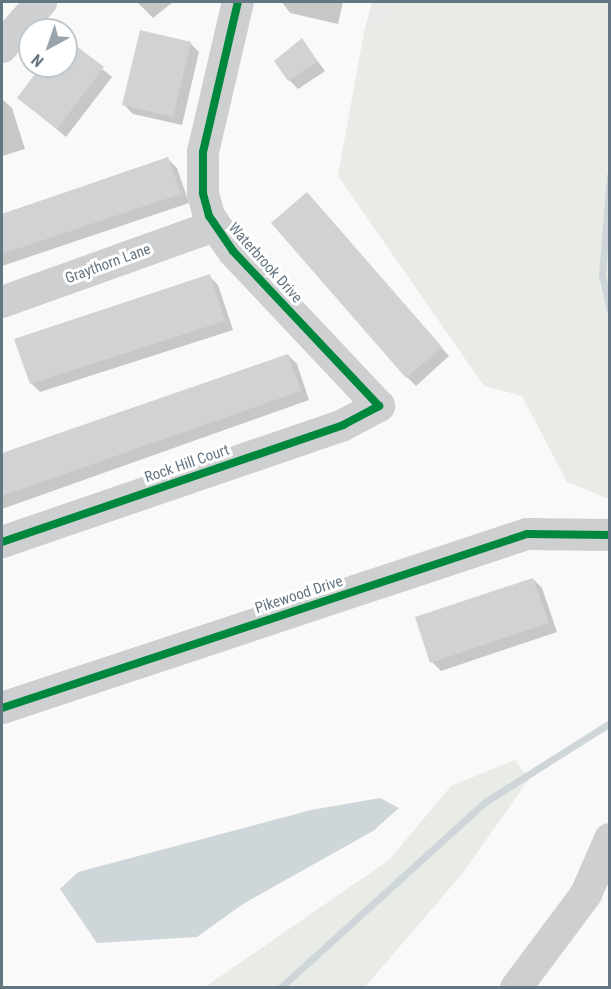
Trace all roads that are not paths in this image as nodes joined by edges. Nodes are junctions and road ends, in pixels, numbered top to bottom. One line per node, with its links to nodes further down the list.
1 (41, 2): 3 (street)
2 (238, 2): 4 (street, Waterbrook Drive)
3 (2, 47)
4 (214, 226): 5 (street, Graythorn Lane); 6 (street, Waterbrook Drive)
5 (2, 302)
6 (379, 406): 8 (street, Rock Hill Court)
7 (609, 535): 9 (street, Pikewood Drive)
8 (2, 542)
9 (2, 708)
10 (609, 839): 11 (street)
11 (516, 987)

